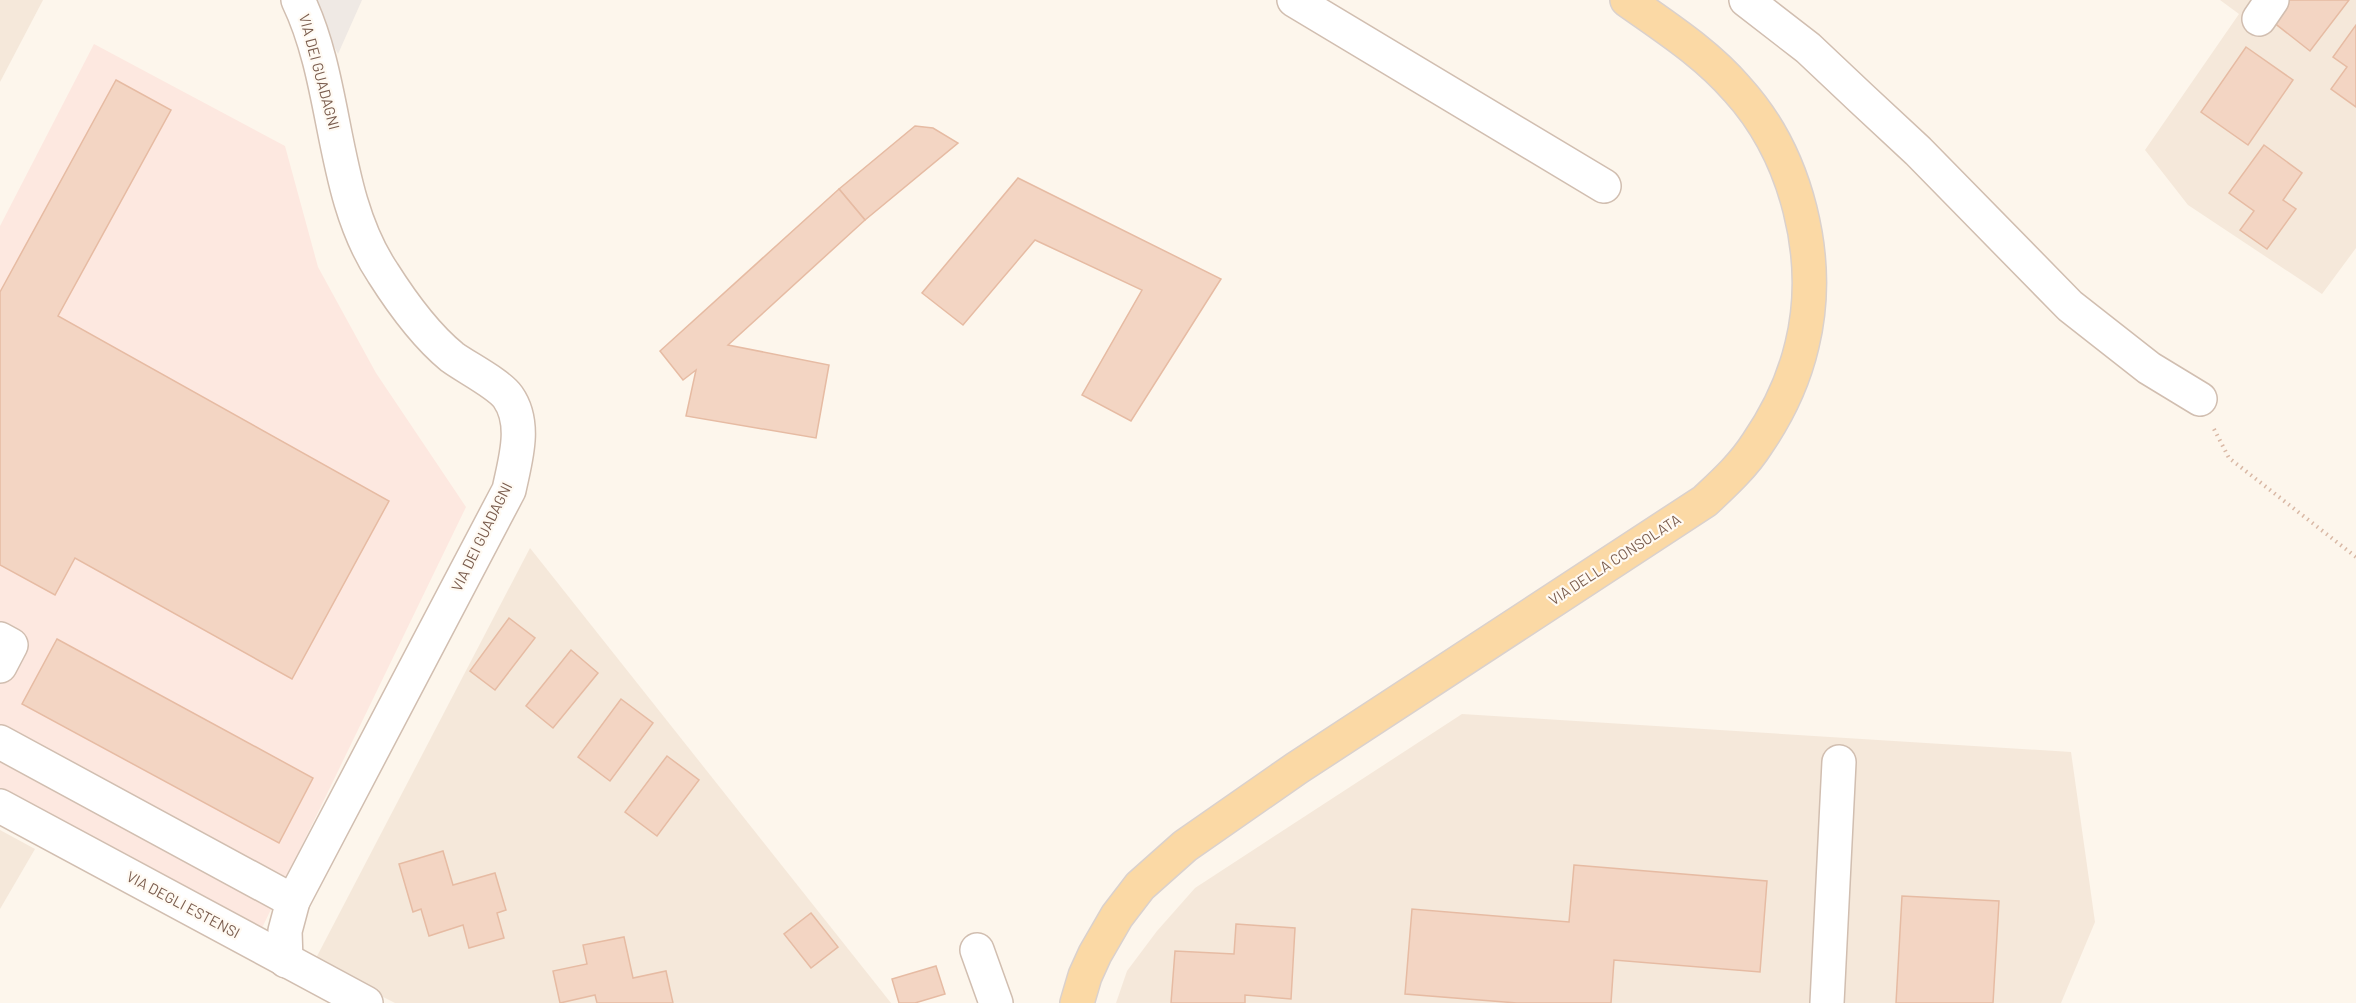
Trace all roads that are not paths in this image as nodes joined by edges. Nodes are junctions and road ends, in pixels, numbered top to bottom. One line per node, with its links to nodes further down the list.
1 (298, 0): 12 (street, VIA DEI GUADAGNI)
2 (1294, 0): 5 (street)
3 (1627, 0): 17 (main road, VIA DELLA CONSOLATA)
4 (1746, 0): 6 (street)
5 (1604, 186)
6 (2200, 399)
7 (0, 639): 8 (street)
8 (0, 666)
9 (0, 742): 12 (street)
10 (1839, 762): 18 (street)
11 (0, 806): 14 (street, VIA DEGLI ESTENSI)
12 (293, 901): 14 (street, VIA DEI GUADAGNI)
13 (977, 950): 16 (street)
14 (286, 961): 15 (street, VIA DEGLI ESTENSI)
15 (366, 1003)
16 (996, 1003)
17 (1077, 1003)
18 (1827, 1003)

